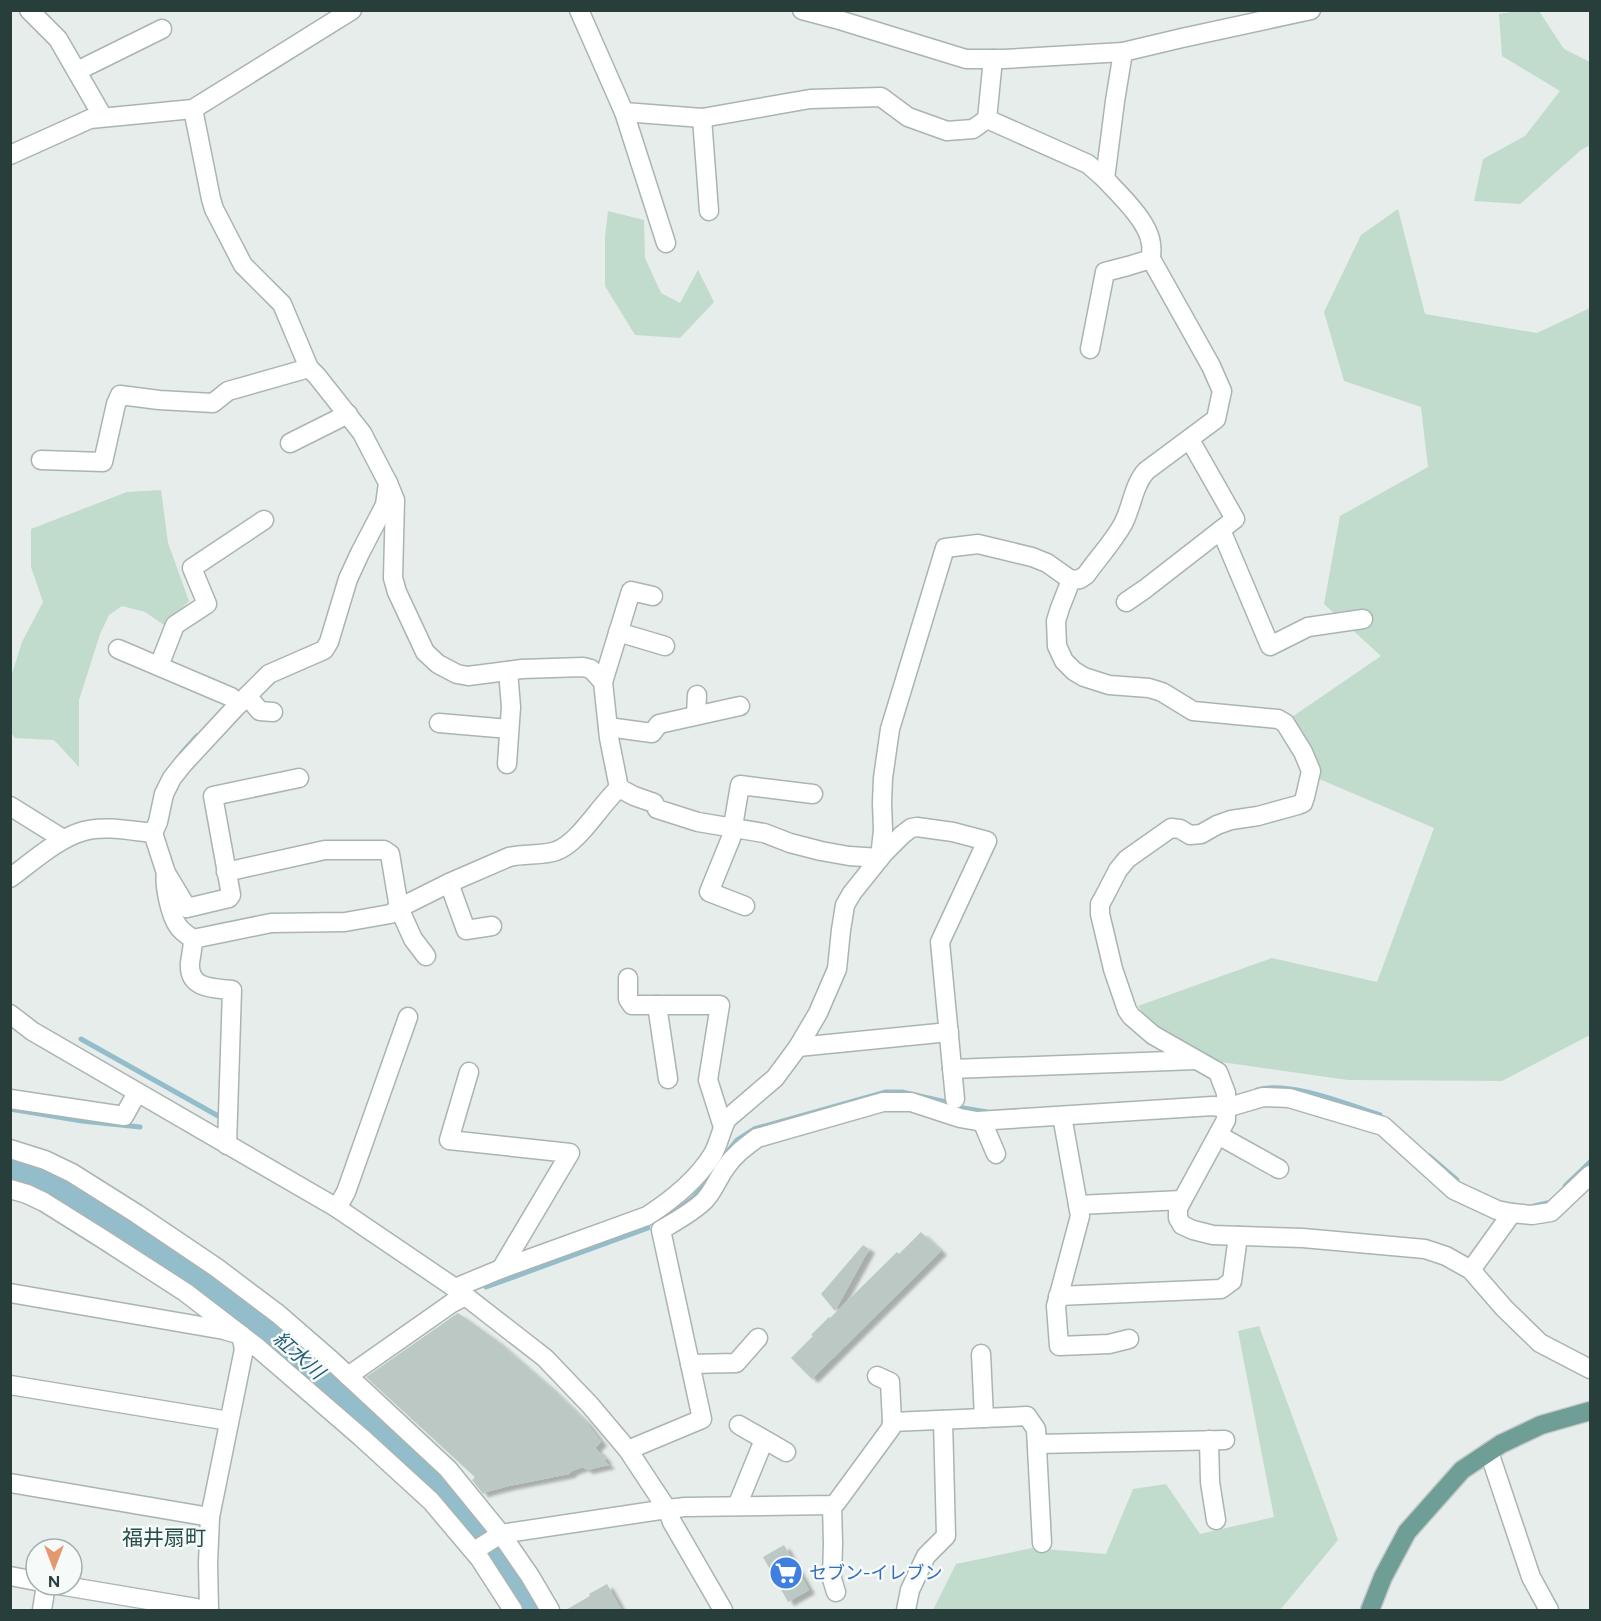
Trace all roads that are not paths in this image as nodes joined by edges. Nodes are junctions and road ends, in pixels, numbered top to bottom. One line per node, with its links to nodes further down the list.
1 (29, 10): 9 (street)
2 (352, 10): 10 (street)
3 (579, 10): 11 (street)
4 (802, 10): 8 (street)
5 (1311, 10): 7 (street)
6 (162, 29): 9 (street)
7 (1123, 52): 8 (street); 16 (street)
8 (993, 59): 14 (street)
9 (77, 71): 12 (street)
10 (193, 109): 12 (street); 21 (street)
11 (624, 112): 13 (street); 18 (street)
12 (103, 117): 15 (street)
13 (702, 118): 14 (street); 17 (street)
14 (987, 120): 16 (street)
15 (10, 155)
16 (1105, 179): 19 (street)
17 (709, 211)
18 (666, 243)
19 (1151, 259): 20 (street); 23 (street)
20 (1090, 349)
21 (309, 368): 22 (street); 25 (street)
22 (348, 414): 24 (street); 26 (street)
23 (1190, 440): 28 (street); 29 (street)
24 (290, 443)
25 (41, 460)
26 (388, 483): 37 (street); 40 (street)
27 (264, 520): 36 (street)
28 (1221, 530): 31 (street); 32 (street)
29 (1071, 580): 55 (street); 71 (street)
30 (653, 596): 33 (street)
31 (1126, 602)
32 (1363, 619)
33 (618, 632): 34 (street); 38 (street)
34 (665, 646)
35 (118, 649): 36 (street)
36 (159, 666): 40 (street)
37 (508, 671): 38 (street); 46 (street)
38 (603, 682): 45 (street)
39 (697, 695): 43 (street)
40 (243, 700): 42 (street); 53 (street)
41 (740, 706): 43 (street)
42 (273, 712)
43 (696, 715): 45 (street)
44 (440, 723): 46 (street)
45 (608, 727): 49 (street)
46 (509, 729): 47 (street)
47 (507, 764)
48 (299, 778): 56 (street)
49 (619, 788): 52 (street); 59 (street)
50 (813, 794): 52 (street)
51 (10, 806): 54 (street)
52 (733, 828): 55 (street); 60 (street)
53 (153, 833): 54 (street); 57 (street)
54 (63, 839): 58 (street)
55 (880, 858): 69 (street); 70 (street)
56 (226, 872): 57 (street); 61 (street)
57 (166, 873): 63 (street)
58 (10, 878)
59 (449, 883): 61 (street); 62 (street)
60 (745, 906)
61 (399, 909): 63 (street); 64 (street)
62 (492, 926)
63 (193, 939): 83 (street)
64 (426, 956)
65 (628, 978): 66 (street)
66 (657, 1005): 74 (street); 81 (street)
67 (10, 1014): 75 (street)
68 (408, 1017): 91 (street)
69 (949, 1032): 70 (street); 72 (street)
70 (798, 1047): 81 (street)
71 (1196, 1060): 72 (street); 78 (street)
72 (952, 1069): 77 (street)
73 (469, 1072): 94 (street)
74 (668, 1079)
75 (137, 1093): 76 (street); 83 (street)
76 (10, 1099)
77 (955, 1099)
78 (1226, 1108): 79 (street); 82 (street); 92 (street)
79 (1062, 1116): 80 (street); 90 (street)
80 (982, 1120): 85 (street); 103 (street)
81 (723, 1127): 94 (street)
82 (1218, 1135): 86 (street); 89 (street)
83 (227, 1144): 91 (street)
84 (10, 1149): 105 (street)
85 (996, 1154)
86 (1279, 1169)
87 (1590, 1175): 92 (street)
88 (10, 1189): 99 (street)
89 (1182, 1200): 90 (street); 93 (street)
90 (1078, 1205): 98 (street)
91 (337, 1208): 96 (street)
92 (1512, 1214): 95 (street)
93 (1238, 1236): 95 (street); 98 (street)
94 (501, 1269): 96 (street)
95 (1471, 1270): 104 (street)
96 (460, 1292): 105 (street); 116 (street)
97 (10, 1293): 99 (street)
98 (1058, 1296): 101 (street)
99 (241, 1335): 111 (street); 127 (street)
100 (758, 1338): 103 (street)
101 (1129, 1339)
102 (981, 1354): 109 (street)
103 (690, 1364): 116 (street)
104 (1590, 1369)
105 (348, 1376): 125 (street)
106 (877, 1376): 112 (street)
107 (10, 1385): 111 (street)
108 (1590, 1412): 118 (main road)
109 (984, 1418): 110 (street); 115 (street)
110 (943, 1420): 112 (street); 136 (street)
111 (229, 1421): 123 (street)
112 (892, 1422): 120 (street)
113 (739, 1425): 114 (street)
114 (764, 1440): 117 (street); 121 (street)
115 (1037, 1444): 124 (street); 126 (street)
116 (628, 1450): 122 (street)
117 (786, 1452)
118 (1489, 1452): 137 (main road); 138 (street)
119 (10, 1483): 123 (street)
120 (832, 1505): 121 (street); 129 (street)
121 (737, 1506): 122 (street)
122 (667, 1509): 125 (street); 135 (street)
123 (210, 1517): 132 (street)
124 (1216, 1521)
125 (500, 1535): 127 (street); 134 (street)
126 (1042, 1543)
127 (476, 1550): 133 (street)
128 (84, 1592): 130 (street)
129 (836, 1592)
130 (125, 1604): 131 (street)
131 (202, 1611)
132 (209, 1611)
133 (513, 1611)
134 (550, 1611)
135 (723, 1611)
136 (906, 1611)
137 (1370, 1611)
138 (1549, 1611)

